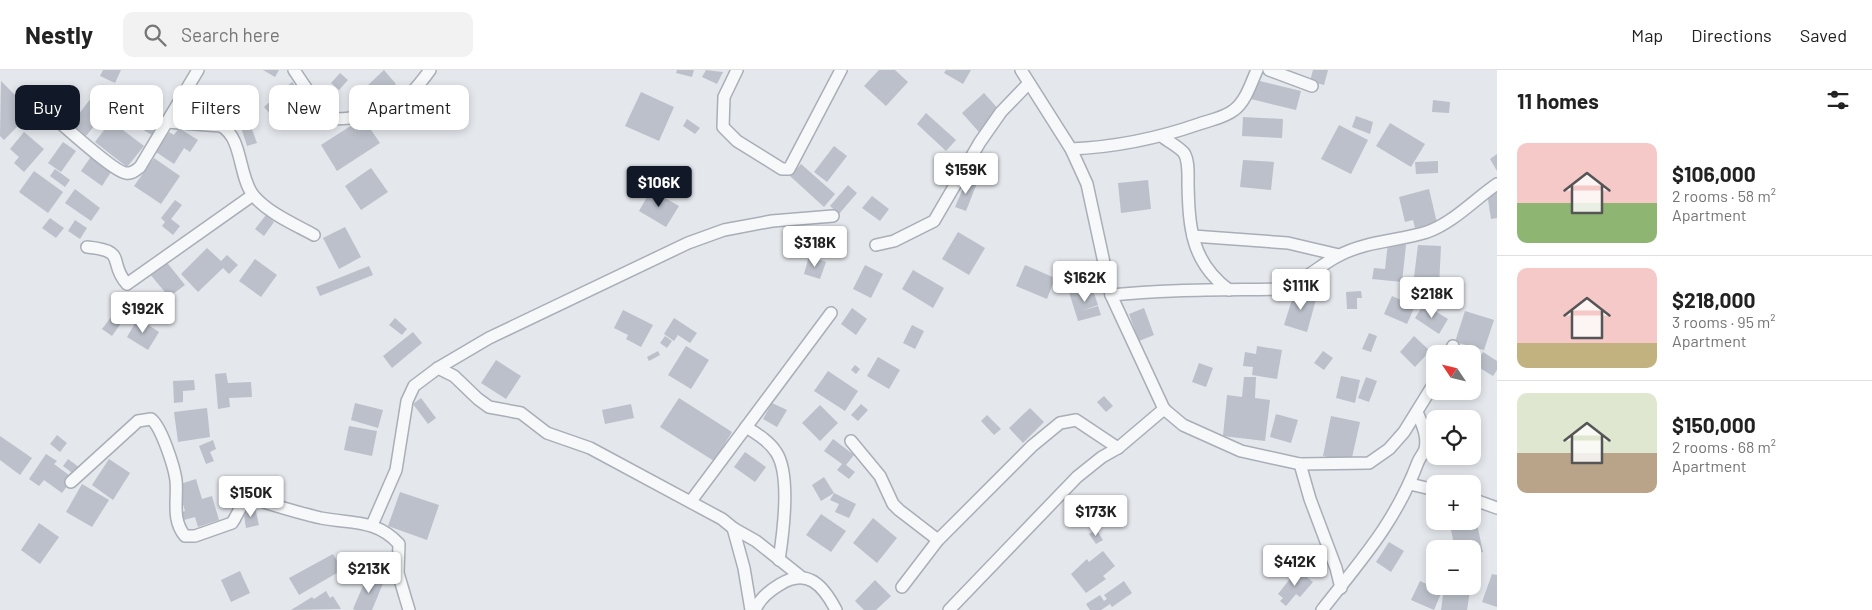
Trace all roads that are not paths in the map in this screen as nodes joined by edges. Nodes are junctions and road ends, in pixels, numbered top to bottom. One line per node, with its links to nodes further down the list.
1 (198, 70): 11 (street)
2 (294, 70): 3 (street)
3 (430, 70)
4 (737, 70): 5 (street)
5 (841, 70)
6 (1021, 70): 9 (street)
7 (1257, 70): 13 (street)
8 (1269, 70): 10 (street)
9 (1029, 83): 14 (street); 20 (street)
10 (1312, 86)
11 (167, 122): 12 (street); 16 (street)
12 (70, 130)
13 (1163, 137): 14 (street); 19 (street)
14 (1070, 149): 24 (street)
15 (1497, 184): 22 (street)
16 (253, 195): 18 (street); 21 (street)
17 (833, 216): 26 (street)
18 (314, 236)
19 (1193, 236): 22 (street); 23 (street)
20 (876, 244)
21 (87, 247)
22 (1339, 255): 23 (street)
23 (1229, 290): 24 (street)
24 (1111, 295): 28 (street)
25 (831, 313): 30 (street)
26 (438, 368): 37 (street); 40 (street)
27 (1426, 397): 29 (street)
28 (1164, 409): 32 (street); 33 (street)
29 (1417, 412): 33 (street); 35 (street)
30 (746, 427): 37 (street); 43 (street)
31 (851, 441): 42 (street)
32 (1118, 448): 42 (street); 51 (street)
33 (1300, 464): 46 (street)
34 (72, 482): 40 (street)
35 (1410, 484): 36 (street); 46 (street)
36 (1426, 488)
37 (691, 501): 41 (street)
38 (1481, 502): 39 (street)
39 (1497, 508)
40 (372, 524): 47 (street)
41 (733, 528): 43 (street); 48 (street)
42 (938, 540): 45 (street)
43 (779, 560): 44 (street)
44 (800, 576): 49 (street); 50 (street)
45 (902, 587)
46 (1341, 588): 52 (street)
47 (409, 610)
48 (750, 610)
49 (755, 610)
50 (836, 610)
51 (948, 610)
52 (1322, 610)

